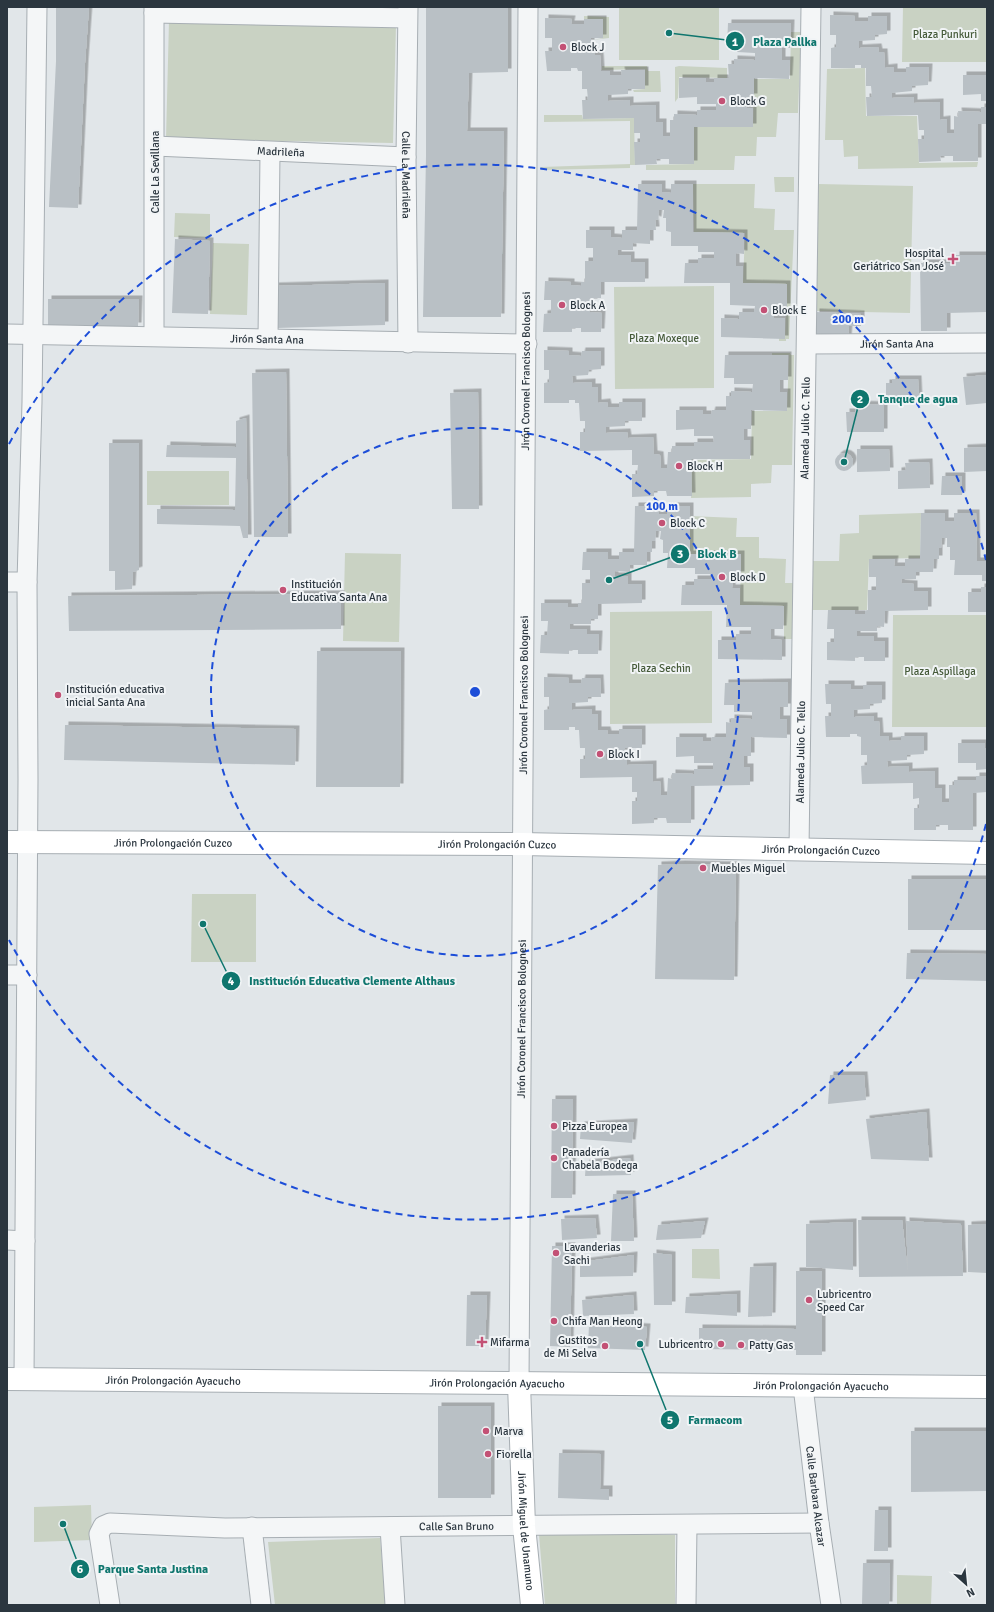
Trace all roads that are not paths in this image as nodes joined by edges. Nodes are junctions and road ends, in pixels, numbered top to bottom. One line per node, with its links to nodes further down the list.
1 (37, 7): 10 (street)
2 (528, 7): 15 (street, Jirón Coronel Francisco Bolognesi)
3 (811, 7): 16 (street, Alameda Julio C. Tello)
4 (154, 10): 5 (street); 6 (street, Calle La Sevillana)
5 (407, 13): 8 (street, Calle La Madrileña)
6 (155, 146): 7 (street, Madrileña); 11 (street, Calle La Sevillana)
7 (270, 152): 8 (street, Madrileña); 12 (street)
8 (406, 157): 13 (street, Calle La Madrileña)
9 (7, 334): 10 (street, Jirón Santa Ana)
10 (32, 334): 11 (street, Jirón Santa Ana); 18 (street)
11 (154, 336): 12 (street, Jirón Santa Ana)
12 (268, 339): 13 (street, Jirón Santa Ana)
13 (408, 343): 15 (street, Jirón Santa Ana)
14 (987, 343): 16 (street, Jirón Santa Ana)
15 (527, 344): 20 (street, Jirón Coronel Francisco Bolognesi)
16 (807, 344): 21 (street, Alameda Julio C. Tello)
17 (7, 582): 18 (street)
18 (27, 582): 19 (street)
19 (17, 842): 20 (street, Jirón Prolongación Cuzco); 24 (street)
20 (521, 844): 21 (street, Jirón Prolongación Cuzco); 27 (street, Jirón Coronel Francisco Bolognesi)
21 (799, 849): 22 (street, Jirón Prolongación Cuzco)
22 (987, 853)
23 (7, 975): 24 (street)
24 (27, 975): 25 (street)
25 (16, 1240): 26 (street)
26 (16, 1379): 27 (street, Jirón Prolongación Ayacucho)
27 (519, 1384): 28 (street, Jirón Prolongación Ayacucho); 32 (street, Jirón Miguel de Unamuno)
28 (803, 1386): 29 (street, Jirón Prolongación Ayacucho); 30 (street, Calle Barbara Alcazar)
29 (987, 1387)
30 (819, 1524): 31 (street, Calle San Bruno); 40 (street, Calle Barbara Alcazar)
31 (687, 1525): 32 (street, Calle San Bruno); 39 (street)
32 (524, 1526): 33 (street, Calle San Bruno); 38 (street, Jirón Miguel de Unamuno)
33 (390, 1527): 34 (street, Calle San Bruno); 37 (street)
34 (252, 1528): 35 (street, Calle San Bruno); 36 (street)
35 (110, 1605)
36 (261, 1605)
37 (395, 1605)
38 (532, 1605)
39 (686, 1605)
40 (831, 1605)

